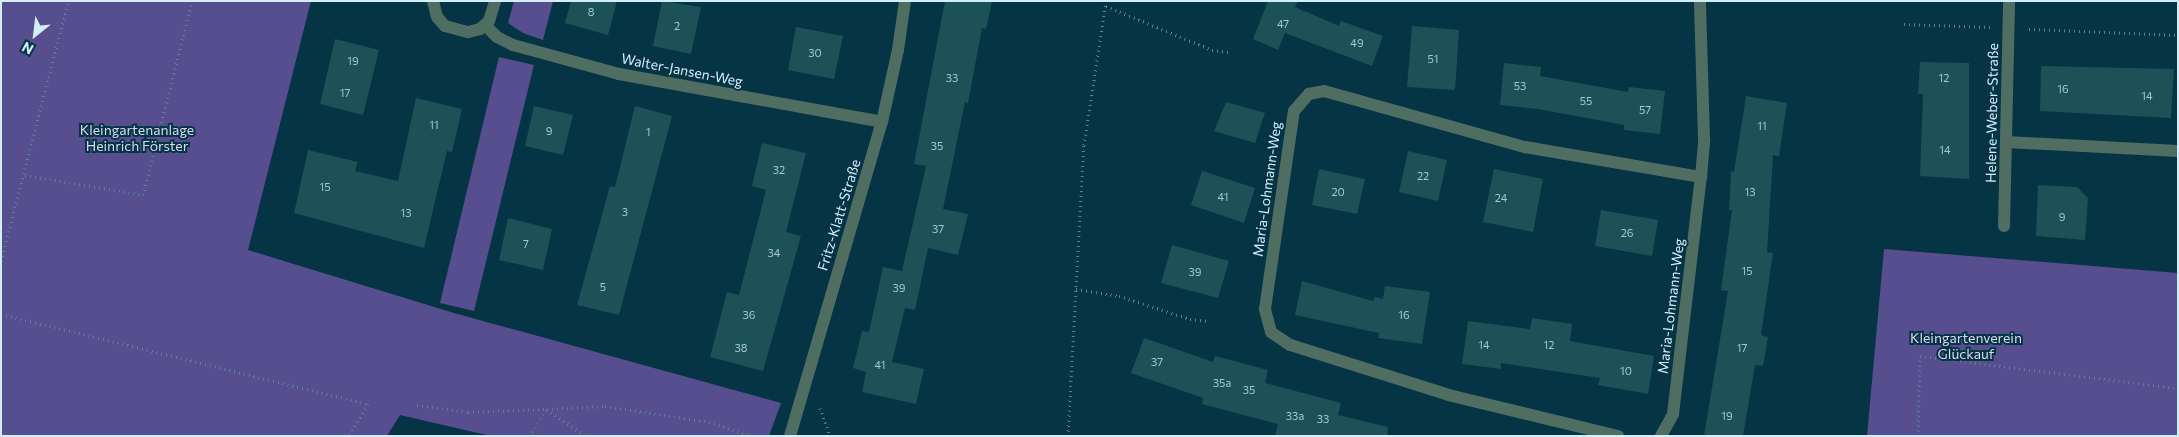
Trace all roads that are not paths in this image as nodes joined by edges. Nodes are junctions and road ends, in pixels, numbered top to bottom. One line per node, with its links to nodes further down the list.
1 (434, 1): 6 (street)
2 (495, 1): 6 (street)
3 (905, 1): 7 (street, Fritz-Klatt-Straße)
4 (1700, 1): 10 (street, Maria-Lohmann-Weg)
5 (2010, 1): 8 (street, Helene-Weber-Straße)
6 (485, 25): 7 (street, Walter-Jansen-Weg)
7 (882, 122): 12 (street, Fritz-Klatt-Straße)
8 (2007, 142): 9 (street); 11 (street, Helene-Weber-Straße)
9 (2178, 151)
10 (1702, 177): 13 (street, Maria-Lohmann-Weg); 14 (street, Maria-Lohmann-Weg)
11 (2004, 226)
12 (790, 436)
13 (1618, 436)
14 (1661, 436)

